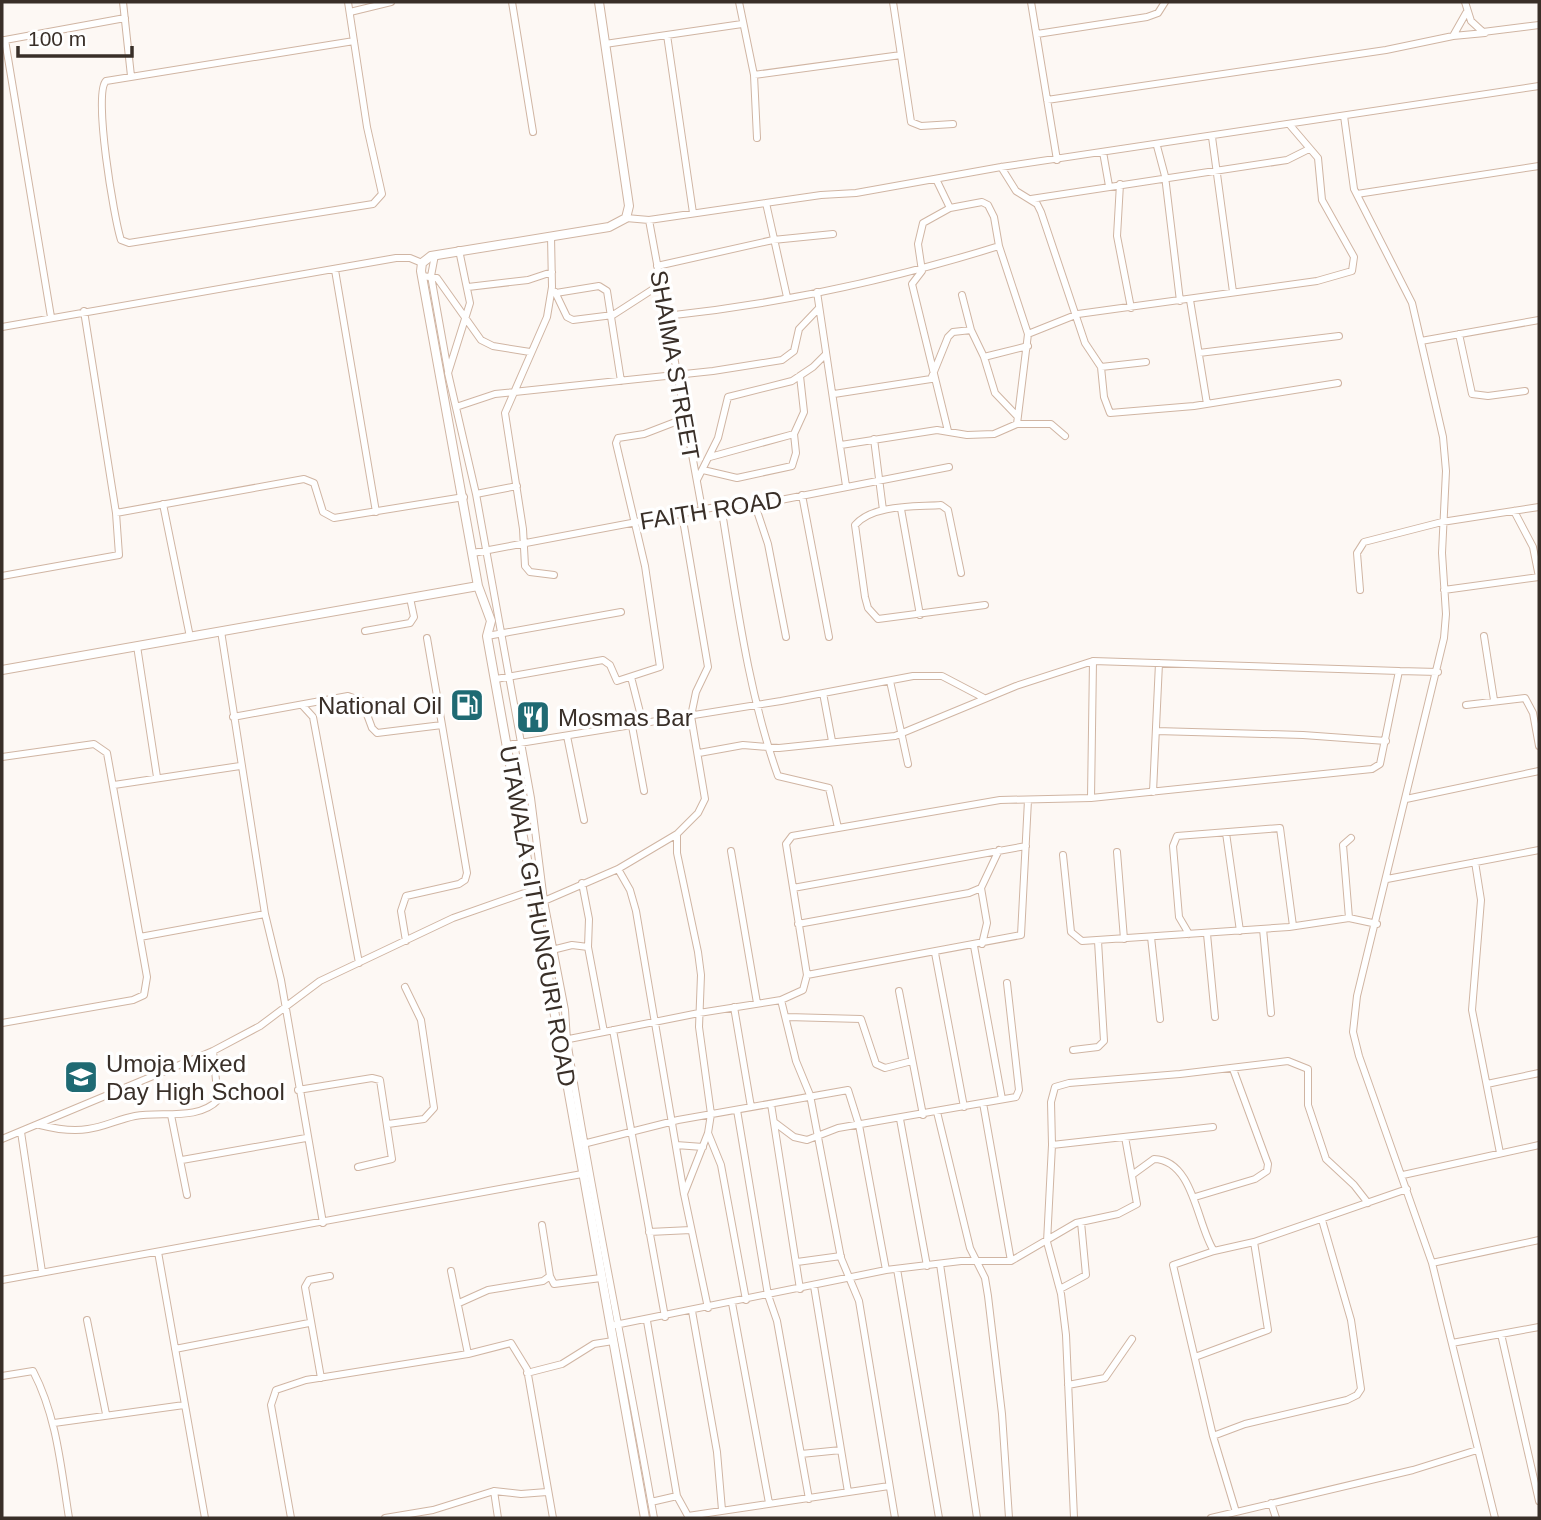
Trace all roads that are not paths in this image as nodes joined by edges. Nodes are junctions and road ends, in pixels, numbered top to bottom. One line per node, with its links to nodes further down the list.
1 (123, 2): 13 (street)
2 (348, 2): 11 (street)
3 (391, 2): 11 (street)
4 (512, 2): 31 (street)
5 (599, 2): 22 (street)
6 (739, 2): 14 (street)
7 (893, 2): 23 (street)
8 (1031, 2): 17 (street)
9 (1165, 2): 17 (street)
10 (1465, 2): 12 (street)
11 (350, 12): 21 (street)
12 (1466, 13): 16 (street); 19 (street)
13 (125, 18): 20 (street); 25 (street)
14 (742, 24): 18 (street); 24 (street)
15 (1539, 25): 16 (street)
16 (1487, 33): 19 (street)
17 (1037, 34): 27 (street)
18 (667, 35): 22 (street); 49 (street)
19 (1452, 36): 27 (street)
20 (3, 40): 79 (street)
21 (354, 41): 25 (street); 25 (street)
22 (605, 44): 50 (street)
23 (901, 55): 24 (street); 29 (street)
24 (754, 75): 33 (street)
25 (131, 76)
26 (1539, 86): 28 (street)
27 (1046, 100): 37 (street)
28 (1344, 116): 30 (street); 45 (street)
29 (953, 124)
30 (1289, 124): 32 (street); 35 (street)
31 (533, 132)
32 (1212, 137): 34 (street); 40 (street)
33 (757, 138)
34 (1157, 145): 36 (street); 41 (street)
35 (1309, 149): 40 (street); 68 (street)
36 (1103, 152): 37 (street); 44 (street)
37 (1056, 160): 39 (street)
38 (1539, 166): 45 (street)
39 (1001, 167): 42 (street); 46 (street)
40 (1217, 170): 41 (street); 68 (street)
41 (1165, 176): 43 (street); 72 (street)
42 (936, 179): 47 (street); 48 (street)
43 (1120, 184): 44 (street); 74 (street)
44 (1108, 186): 46 (street)
45 (1357, 194): 87 (street)
46 (1031, 199): 77 (street)
47 (766, 203): 49 (street); 54 (street)
48 (950, 208): 55 (street); 61 (street)
49 (693, 213): 51 (street)
50 (626, 218): 51 (street); 53 (street)
51 (649, 220): 59 (street, SHAIMA STREET)
52 (834, 234): 54 (street)
53 (551, 236): 56 (street); 62 (street)
54 (773, 240): 59 (street); 70 (street)
55 (999, 246): 61 (street); 84 (street)
56 (459, 250): 57 (street); 65 (street)
57 (435, 255): 58 (street); 63 (street)
58 (422, 263): 60 (street); 63 (street, UTAWALA GITHUNGURI ROAD)
59 (657, 266): 64 (street, SHAIMA STREET)
60 (335, 270): 75 (street); 132 (street)
61 (922, 271): 67 (street); 97 (street)
62 (552, 272): 65 (street); 66 (street)
63 (426, 276): 80 (street); 95 (street); 123 (street, UTAWALA GITHUNGURI ROAD)
64 (661, 284): 76 (street); 78 (street, SHAIMA STREET)
65 (468, 287): 80 (street)
66 (554, 290): 76 (street); 76 (street); 89 (street)
67 (817, 292): 70 (street); 73 (street)
68 (1233, 292): 71 (street)
69 (962, 295): 83 (street)
70 (787, 297): 78 (street)
71 (1190, 300): 72 (street); 90 (street)
72 (1180, 302): 74 (street)
73 (819, 308): 91 (street); 96 (street)
74 (1131, 308): 77 (street)
75 (84, 311): 79 (street); 133 (street)
76 (613, 314): 99 (street)
77 (1075, 315): 84 (street); 94 (street)
78 (666, 316): 96 (street, SHAIMA STREET)
79 (51, 317): 82 (street)
80 (464, 320): 89 (street); 95 (street)
81 (1539, 320): 85 (street)
82 (2, 327)
83 (971, 330): 92 (street); 97 (street)
84 (1028, 334): 88 (street)
85 (1459, 334): 87 (street); 101 (street)
86 (1339, 336): 90 (street)
87 (1421, 341): 135 (street)
88 (1028, 346): 92 (street); 106 (street)
89 (530, 352): 102 (street)
90 (1199, 353): 104 (street)
91 (826, 354): 98 (street); 103 (street)
92 (984, 357): 106 (street)
93 (1146, 362): 94 (street)
94 (1101, 367): 104 (street)
95 (448, 373): 105 (street)
96 (676, 375): 99 (street); 107 (street, SHAIMA STREET)
97 (934, 375): 103 (street); 109 (street)
98 (800, 376): 110 (street); 114 (street)
99 (621, 381): 102 (street)
100 (1338, 383): 104 (street)
101 (1525, 391)
102 (512, 393): 105 (street); 119 (street)
103 (834, 394): 113 (street)
104 (1207, 404)
105 (456, 407): 121 (street)
106 (1017, 416): 108 (street)
107 (683, 419): 118 (street, SHAIMA STREET); 136 (street)
108 (1017, 424): 109 (street); 111 (street)
109 (948, 431): 112 (street)
110 (794, 434): 114 (street); 116 (street)
111 (1065, 436)
112 (874, 439): 113 (street); 117 (street)
113 (841, 445): 120 (street)
114 (710, 457): 116 (street)
115 (948, 467): 117 (street, FAITH ROAD)
116 (703, 470): 118 (street)
117 (880, 480): 120 (street, FAITH ROAD); 130 (street)
118 (697, 481): 128 (street, SHAIMA STREET)
119 (517, 486): 121 (street); 137 (street)
120 (846, 486): 122 (street, FAITH ROAD)
121 (476, 494): 138 (street)
122 (802, 495): 125 (street, FAITH ROAD); 157 (street)
123 (464, 497): 132 (street); 139 (street, UTAWALA GITHUNGURI ROAD)
124 (163, 504): 132 (street); 133 (street); 154 (street)
125 (755, 505): 126 (street, FAITH ROAD); 159 (street)
126 (721, 506): 128 (street, FAITH ROAD); 174 (street)
127 (1539, 507): 131 (street)
128 (702, 509): 134 (street, FAITH ROAD)
129 (901, 509): 130 (street); 140 (street); 150 (street)
130 (883, 510): 150 (street)
131 (1514, 511): 135 (street); 143 (street)
132 (376, 512)
133 (117, 513): 142 (street)
134 (682, 514): 136 (street, FAITH ROAD); 176 (street)
135 (1443, 522): 145 (street); 146 (street)
136 (635, 523): 137 (street, FAITH ROAD); 167 (street)
137 (523, 542): 138 (street, FAITH ROAD); 141 (street)
138 (486, 550): 139 (street, FAITH ROAD); 153 (street)
139 (472, 554): 144 (street, UTAWALA GITHUNGURI ROAD)
140 (961, 573)
141 (554, 575)
142 (2, 576)
143 (1539, 577): 146 (street)
144 (478, 586): 147 (street); 155 (street, UTAWALA GITHUNGURI ROAD)
145 (1360, 590)
146 (1444, 590): 165 (street)
147 (410, 598): 151 (street); 152 (street)
148 (985, 605): 150 (street)
149 (621, 612): 153 (street)
150 (920, 615)
151 (221, 631): 154 (street); 177 (street)
152 (365, 631)
153 (500, 634): 155 (street); 166 (street)
154 (190, 636): 160 (street)
155 (487, 636): 168 (street, UTAWALA GITHUNGURI ROAD)
156 (1484, 636): 172 (street)
157 (829, 637)
158 (427, 638): 179 (street)
159 (786, 638)
160 (137, 646): 163 (street); 195 (street)
161 (1093, 661): 162 (street); 171 (street); 199 (street)
162 (1159, 663): 164 (street); 181 (street)
163 (2, 670)
164 (1399, 671): 165 (street); 185 (street)
165 (1438, 672): 200 (street)
166 (508, 677): 167 (street); 168 (street); 186 (street)
167 (631, 677): 178 (street)
168 (496, 679): 187 (street, UTAWALA GITHUNGURI ROAD)
169 (890, 681): 170 (street); 171 (street); 182 (street)
170 (823, 693): 174 (street); 184 (street)
171 (984, 698): 182 (street)
172 (1494, 700): 175 (street); 189 (street)
173 (302, 705): 177 (street); 179 (street); 243 (street)
174 (757, 705): 176 (street); 188 (street)
175 (1466, 705)
176 (691, 716): 178 (street); 190 (street)
177 (233, 718): 193 (street)
178 (643, 724): 180 (street)
179 (442, 725): 236 (street)
180 (632, 726): 183 (street); 197 (street)
181 (1156, 731): 185 (street); 198 (street)
182 (900, 734): 184 (street); 192 (street)
183 (567, 736): 186 (street); 202 (street)
184 (832, 741): 188 (street)
185 (1386, 741): 198 (street)
186 (519, 743): 187 (street); 220 (street)
187 (507, 745): 219 (street, UTAWALA GITHUNGURI ROAD)
188 (767, 745): 190 (street); 203 (street)
189 (1539, 746)
190 (699, 753): 205 (street)
191 (2, 757): 196 (street)
192 (908, 764)
193 (240, 766): 195 (street); 222 (street)
194 (1539, 771): 200 (street)
195 (157, 777): 196 (street)
196 (114, 785): 232 (street)
197 (644, 790)
198 (1153, 792): 199 (street)
199 (1091, 798): 201 (street)
200 (1406, 799): 215 (street)
201 (1028, 800): 203 (street); 207 (street)
202 (584, 820)
203 (838, 828): 217 (street)
204 (1226, 833): 227 (street); 229 (street); 230 (street)
205 (677, 834): 214 (street); 252 (street)
206 (1351, 838): 224 (street)
207 (1026, 846): 208 (street); 237 (street)
208 (999, 850): 217 (street); 218 (street)
209 (1539, 850): 213 (street)
210 (730, 851): 249 (street)
211 (1117, 852): 234 (street)
212 (1063, 855): 235 (street)
213 (1475, 862): 215 (street); 267 (street)
214 (618, 869): 216 (street); 257 (street)
215 (1387, 879): 226 (street)
216 (582, 883): 220 (street); 239 (street)
217 (793, 888): 225 (street)
218 (981, 888): 225 (street); 237 (street)
219 (533, 890): 223 (street, UTAWALA GITHUNGURI ROAD); 236 (street)
220 (544, 901): 221 (street)
221 (547, 913): 223 (street); 240 (street)
222 (265, 914): 232 (street); 250 (street)
223 (537, 916): 241 (street, UTAWALA GITHUNGURI ROAD)
224 (1349, 918): 226 (street); 227 (street)
225 (799, 924): 244 (street)
226 (1377, 924): 304 (street)
227 (1293, 926): 228 (street)
228 (1263, 929): 229 (street); 253 (street)
229 (1240, 931): 231 (street)
230 (1189, 934): 231 (street); 233 (street)
231 (1207, 934): 255 (street)
232 (140, 937): 258 (street)
233 (1151, 937): 234 (street); 256 (street)
234 (1124, 939): 235 (street)
235 (1098, 941): 262 (street)
236 (406, 942): 243 (street)
237 (982, 944): 238 (street)
238 (974, 946): 242 (street); 270 (street)
239 (588, 947): 240 (street); 260 (street)
240 (554, 948): 241 (street); 261 (street)
241 (544, 952): 261 (street, UTAWALA GITHUNGURI ROAD)
242 (935, 953): 244 (street); 274 (street)
243 (359, 962): 250 (street)
244 (807, 975): 248 (street)
245 (1007, 983): 270 (street)
246 (405, 987): 284 (street)
247 (899, 990): 264 (street)
248 (780, 1000): 249 (street); 254 (street)
249 (757, 1003): 251 (street)
250 (285, 1007): 263 (street); 268 (street)
251 (734, 1007): 252 (street); 273 (street)
252 (699, 1013): 257 (street); 277 (street)
253 (1271, 1013)
254 (787, 1017): 264 (street); 269 (street)
255 (1215, 1017)
256 (1160, 1019)
257 (656, 1021): 259 (street); 281 (street)
258 (2, 1022)
259 (613, 1030): 260 (street); 288 (street)
260 (604, 1032): 261 (street)
261 (563, 1041): 294 (street, UTAWALA GITHUNGURI ROAD)
262 (1073, 1050)
263 (213, 1051): 278 (street); 283 (street)
264 (912, 1061): 279 (street)
265 (1233, 1069): 296 (street); 308 (street); 309 (street)
266 (1539, 1073): 267 (street)
267 (1487, 1084): 299 (street)
268 (298, 1090): 284 (street); 292 (street)
269 (810, 1095): 272 (street); 285 (street); 290 (street)
270 (1002, 1099): 271 (street)
271 (983, 1103): 274 (street); 323 (street)
272 (771, 1104): 273 (street); 282 (street)
273 (751, 1107): 275 (street)
274 (964, 1107): 276 (street)
275 (737, 1110): 277 (street); 340 (street)
276 (937, 1112): 279 (street); 322 (street)
277 (712, 1114): 281 (street); 289 (street)
278 (171, 1115): 283 (street); 300 (street)
279 (923, 1115): 280 (street)
280 (900, 1119): 285 (street); 327 (street)
281 (672, 1122): 288 (street); 295 (street)
282 (774, 1122): 290 (street); 324 (street)
283 (40, 1124): 287 (street)
284 (388, 1124): 301 (street)
285 (859, 1125): 290 (street); 329 (street)
286 (1213, 1127): 291 (street)
287 (21, 1132): 293 (street); 330 (street)
288 (632, 1132): 294 (street); 315 (street)
289 (708, 1133): 298 (street); 341 (street)
290 (817, 1134): 321 (street)
291 (1125, 1137): 296 (street); 303 (street)
292 (306, 1138): 300 (street); 312 (street)
293 (2, 1139)
294 (581, 1144): 302 (street, UTAWALA GITHUNGURI ROAD); 350 (street)
295 (676, 1145): 298 (street); 306 (street)
296 (1052, 1145): 317 (street)
297 (1539, 1145): 299 (street)
298 (703, 1147): 306 (street)
299 (1500, 1153): 304 (street)
300 (182, 1160): 307 (street)
301 (358, 1167)
302 (582, 1174): 312 (street); 335 (street, UTAWALA GITHUNGURI ROAD)
303 (1132, 1175): 308 (street); 311 (street)
304 (1403, 1175): 305 (street)
305 (1407, 1189): 309 (street); 325 (street)
306 (684, 1194): 314 (street)
307 (187, 1195)
308 (1195, 1197): 319 (street)
309 (1368, 1203): 310 (street)
310 (1322, 1220): 318 (street); 366 (street)
311 (1081, 1222): 317 (street); 339 (street)
312 (323, 1223): 320 (street)
313 (542, 1225): 333 (street)
314 (691, 1230): 315 (street); 344 (street)
315 (649, 1232): 346 (street)
316 (1539, 1240): 325 (street)
317 (1047, 1242): 323 (street); 339 (street)
318 (1254, 1242): 319 (street); 358 (street)
319 (1214, 1251): 358 (street)
320 (158, 1252): 330 (street); 356 (street)
321 (841, 1256): 324 (street); 334 (street)
322 (976, 1261): 323 (street); 326 (street); 393 (street)
323 (1011, 1261)
324 (797, 1262): 338 (street)
325 (1432, 1262): 355 (street)
326 (940, 1264): 327 (street); 392 (street)
327 (927, 1266): 328 (street)
328 (897, 1269): 329 (street); 391 (street)
329 (886, 1270): 334 (street)
330 (42, 1272): 336 (street)
331 (451, 1272): 342 (street)
332 (330, 1276): 349 (street)
333 (550, 1276): 335 (street); 342 (street)
334 (850, 1276): 337 (street); 370 (street)
335 (601, 1278): 350 (street, UTAWALA GITHUNGURI ROAD)
336 (2, 1280)
337 (814, 1286): 338 (street); 367 (street)
338 (800, 1289): 340 (street)
339 (1060, 1289): 362 (street)
340 (768, 1295): 341 (street); 369 (street)
341 (746, 1300): 343 (street)
342 (459, 1303): 357 (street)
343 (732, 1303): 344 (street); 378 (street)
344 (708, 1308): 345 (street)
345 (692, 1311): 346 (street); 380 (street)
346 (664, 1317): 348 (street)
347 (87, 1320): 364 (street)
348 (647, 1321): 350 (street); 374 (street)
349 (309, 1323): 356 (street); 361 (street)
350 (614, 1325): 354 (street, UTAWALA GITHUNGURI ROAD); 377 (street)
351 (1539, 1327): 352 (street)
352 (1501, 1334): 355 (street); 376 (street)
353 (1132, 1339): 362 (street)
354 (613, 1341): 359 (street); 388 (street, UTAWALA GITHUNGURI ROAD)
355 (1452, 1343): 368 (street)
356 (175, 1349): 363 (street)
357 (468, 1354): 359 (street); 361 (street)
358 (1195, 1357): 366 (street)
359 (527, 1373): 372 (street)
360 (2, 1377): 365 (street)
361 (321, 1378): 384 (street)
362 (1068, 1385): 394 (street)
363 (184, 1405): 364 (street); 383 (street)
364 (106, 1414): 365 (street)
365 (54, 1423): 382 (street)
366 (1213, 1436): 381 (street)
367 (841, 1450): 369 (street); 373 (street)
368 (1477, 1450): 379 (street); 397 (street)
369 (801, 1454): 375 (street)
370 (889, 1486): 373 (street); 390 (street)
371 (494, 1491): 372 (street); 385 (street); 386 (street)
372 (547, 1492): 387 (street)
373 (848, 1492): 375 (street)
374 (677, 1496): 377 (street); 380 (street)
375 (809, 1499): 378 (street)
376 (1539, 1501)
377 (652, 1502): 389 (street)
378 (769, 1503): 380 (street)
379 (1271, 1503): 381 (street); 396 (street)
380 (722, 1510)
381 (1236, 1512): 395 (street)
382 (69, 1518)
383 (205, 1518)
384 (291, 1518)
385 (385, 1518)
386 (498, 1518)
387 (553, 1518)
388 (645, 1518)
389 (654, 1518)
390 (895, 1518)
391 (939, 1518)
392 (977, 1518)
393 (1009, 1518)
394 (1074, 1518)
395 (1211, 1518)
396 (1276, 1518)
397 (1495, 1518)

